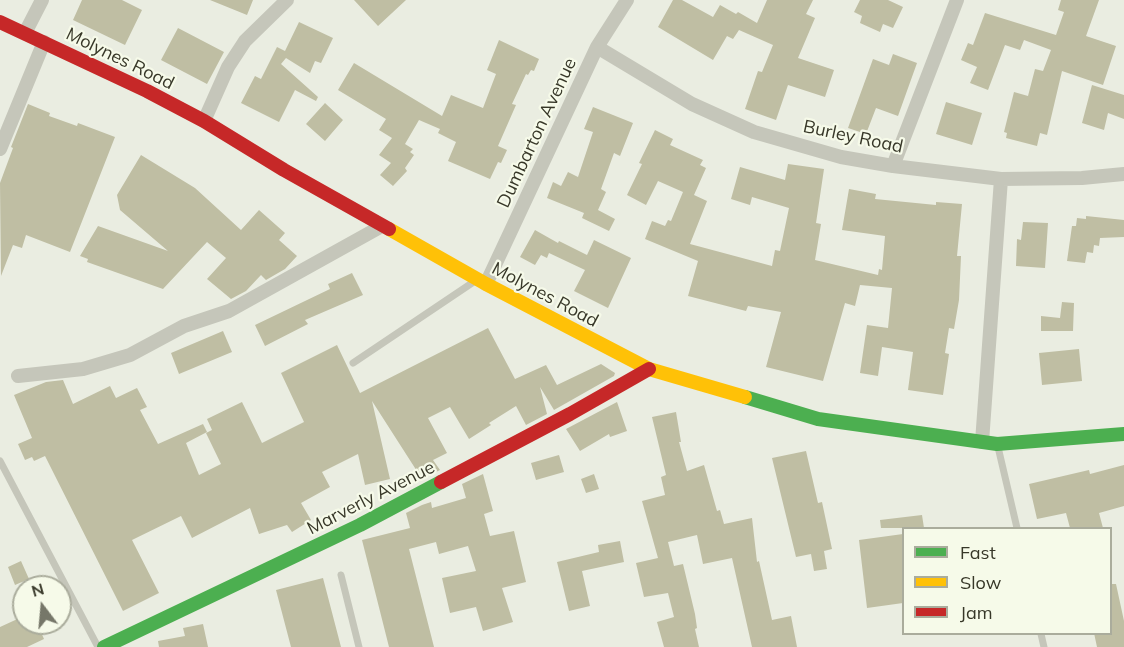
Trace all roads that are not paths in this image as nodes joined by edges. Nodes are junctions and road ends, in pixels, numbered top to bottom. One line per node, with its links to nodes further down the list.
1 (42, 0): 6 (street)
2 (287, 0): 9 (street)
3 (627, 0): 8 (street, Dumbarton Avenue)
4 (957, 0): 11 (street)
5 (0, 22): 6 (main road, Molynes Road)
6 (25, 33): 7 (main road, Molynes Road)
7 (44, 42): 9 (main road, Molynes Road); 10 (street)
8 (597, 47): 11 (street, Burley Road); 15 (street, Dumbarton Avenue)
9 (204, 121): 14 (main road, Molynes Road)
10 (0, 149)
11 (893, 166): 13 (street, Burley Road)
12 (1124, 174): 13 (street, Burley Road)
13 (1001, 179): 20 (street)
14 (382, 226): 15 (main road, Molynes Road); 18 (street)
15 (482, 282): 16 (lane); 17 (main road, Molynes Road)
16 (353, 363)
17 (649, 369): 20 (main road, Molynes Road); 26 (main road, Marverly Avenue)
18 (18, 376)
19 (1124, 434): 21 (main road, Molynes Road)
20 (982, 442): 21 (main road, Molynes Road)
21 (997, 444): 23 (lane)
22 (0, 461): 25 (lane)
23 (1017, 527)
24 (341, 575): 27 (lane)
25 (98, 647)
26 (104, 647)
27 (359, 647)

